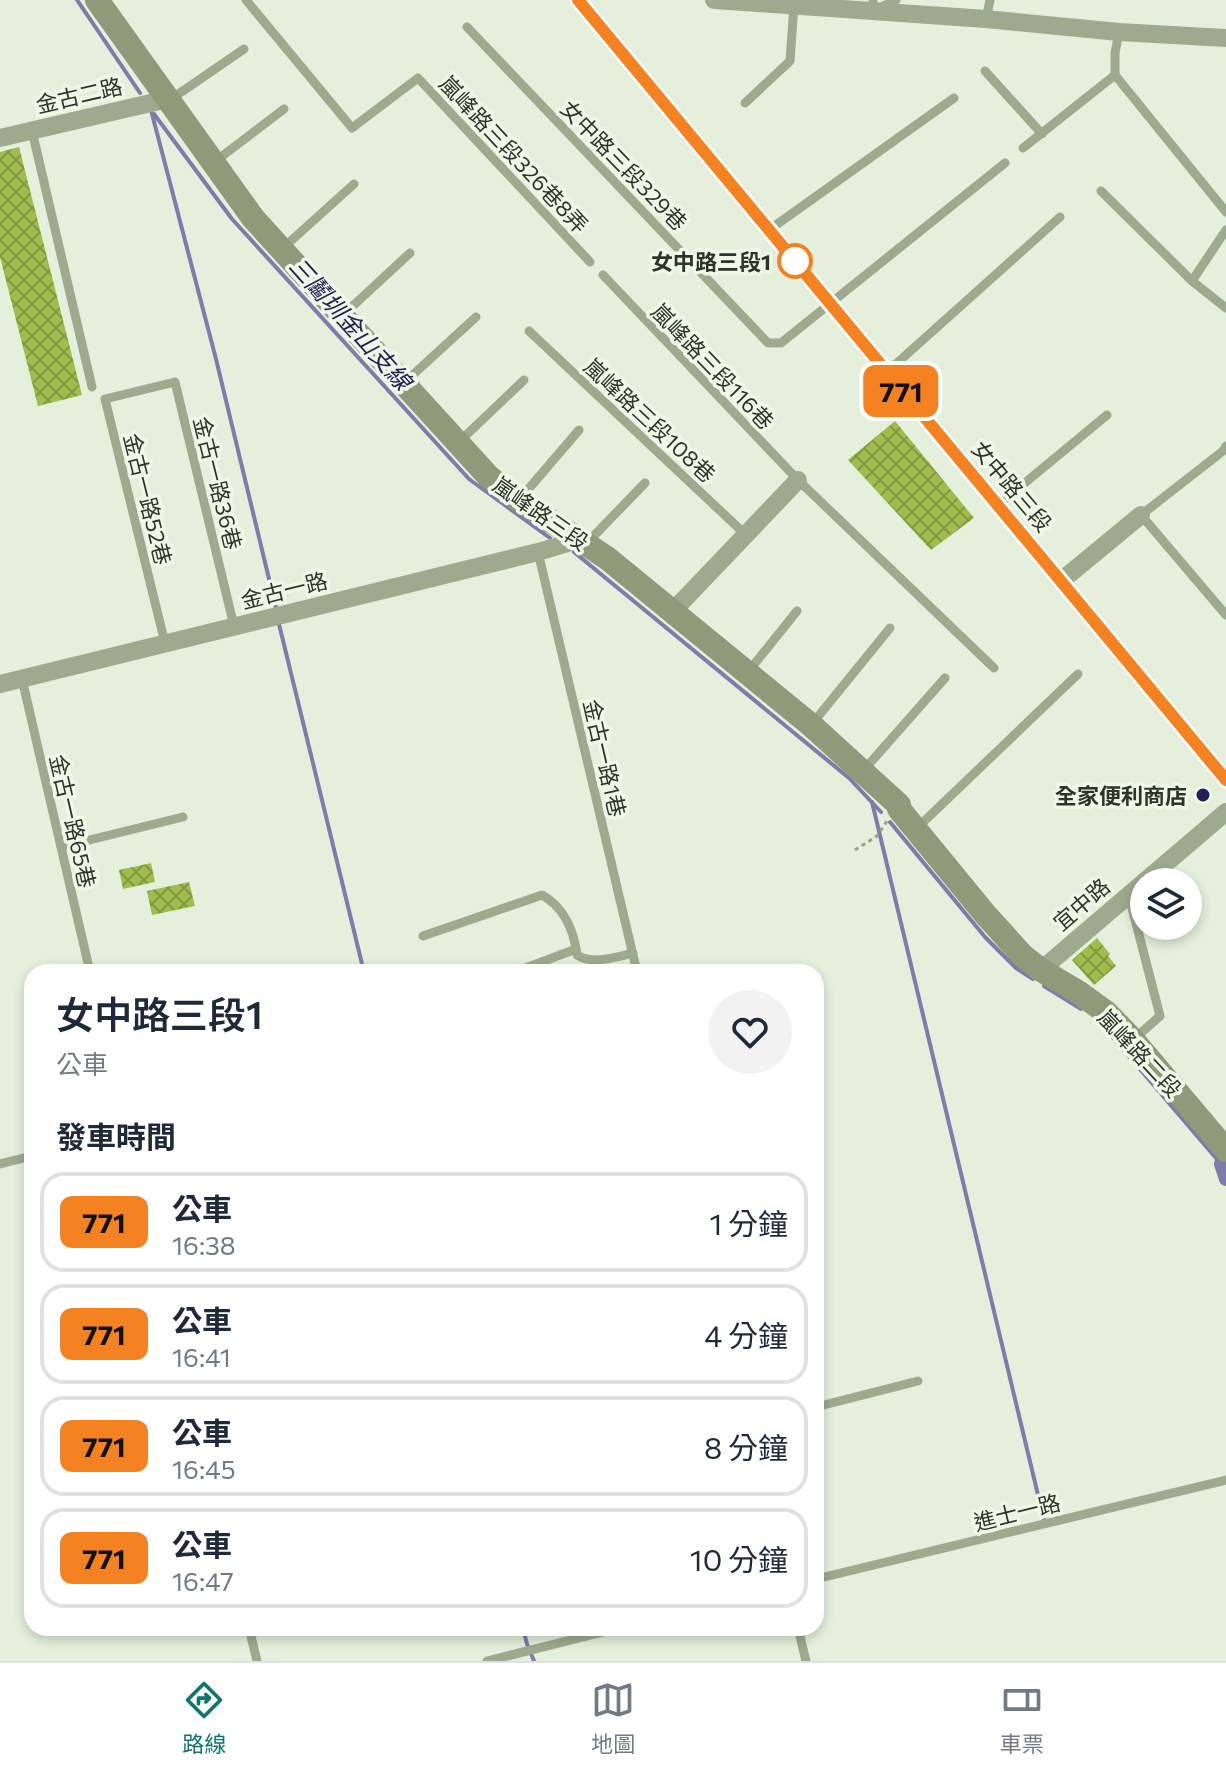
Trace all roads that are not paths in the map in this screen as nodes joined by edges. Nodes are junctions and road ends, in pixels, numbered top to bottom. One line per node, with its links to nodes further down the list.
1 (246, 0): 33 (lane, 嵐峰路三段326巷8弄)
2 (578, 0): 29 (street, 女中路三段)
3 (714, 0): 6 (street)
4 (896, 0): 7 (lane)
5 (101, 1): 16 (street, 嵐峰路三段)
6 (794, 5): 7 (street); 17 (lane)
7 (873, 6): 8 (street)
8 (988, 9): 10 (street)
9 (467, 27): 36 (lane, 女中路三段329巷)
10 (1119, 32): 11 (street); 14 (lane)
11 (1226, 38)
12 (244, 49): 16 (lane)
13 (985, 71): 20 (lane)
14 (1115, 75): 20 (lane); 27 (lane)
15 (954, 98): 29 (lane)
16 (168, 99): 19 (street, 金古二路); 24 (street, 嵐峰路三段)
17 (745, 103)
18 (284, 109): 24 (lane)
19 (32, 131): 21 (street, 金古二路); 44 (lane)
20 (1042, 134): 22 (lane)
21 (0, 138)
22 (1023, 148)
23 (1005, 163): 36 (lane, 女中路三段329巷)
24 (212, 164): 31 (street, 嵐峰路三段)
25 (354, 184): 31 (lane)
26 (1101, 191): 35 (lane)
27 (1226, 212)
28 (1060, 217): 41 (lane)
29 (769, 230): 36 (street, 女中路三段)
30 (1226, 230): 35 (lane)
31 (281, 250): 38 (street, 嵐峰路三段)
32 (410, 253): 38 (lane)
33 (590, 262)
34 (603, 275): 50 (lane, 嵐峰路三段116巷)
35 (1192, 281): 37 (lane)
36 (830, 303): 41 (street, 女中路三段)
37 (1226, 308)
38 (342, 316): 43 (street, 嵐峰路三段)
39 (476, 317): 43 (lane)
40 (529, 331): 55 (lane, 嵐峰路三段108巷)
41 (886, 373): 53 (street, 女中路三段)
42 (524, 380): 48 (lane)
43 (403, 384): 48 (street, 嵐峰路三段)
44 (92, 387)
45 (140, 391): 62 (lane, 金古一路36巷); 64 (lane, 金古一路52巷)
46 (1107, 415): 53 (lane)
47 (579, 430): 52 (lane)
48 (458, 444): 52 (street, 嵐峰路三段)
49 (1226, 446): 54 (lane)
50 (798, 480): 55 (street); 65 (lane, 嵐峰路三段116巷)
51 (645, 483): 56 (lane)
52 (519, 500): 56 (street, 嵐峰路三段)
53 (997, 506): 58 (street, 女中路三段)
54 (1141, 515): 58 (street); 61 (lane)
55 (746, 535): 59 (street)
56 (582, 542): 57 (street, 金古一路); 59 (street, 嵐峰路三段)
57 (538, 552): 62 (street, 金古一路); 81 (lane, 金古一路1巷)
58 (1061, 581): 73 (street, 女中路三段)
59 (673, 611): 66 (street, 嵐峰路三段)
60 (797, 611): 66 (lane)
61 (1226, 615)
62 (234, 626): 64 (street, 金古一路)
63 (890, 628): 71 (lane)
64 (165, 643): 69 (street, 金古一路)
65 (994, 668)
66 (748, 672): 71 (street, 嵐峰路三段)
67 (1078, 674): 76 (lane)
68 (945, 678): 72 (lane)
69 (22, 679): 70 (street, 金古一路); 77 (lane, 金古一路65巷)
70 (0, 684)
71 (811, 725): 72 (street, 嵐峰路三段)
72 (863, 771): 76 (street, 嵐峰路三段)
73 (1226, 780)
74 (1226, 812): 78 (street, 宜中路)
75 (183, 817): 77 (lane)
76 (916, 829): 87 (street, 嵐峰路三段)
77 (61, 847): 83 (lane, 金古一路65巷)
78 (1129, 894): 87 (street, 宜中路); 88 (lane)
79 (423, 936): 80 (lane)
80 (576, 949): 82 (lane); 84 (lane)
81 (633, 953): 82 (lane); 86 (lane, 金古一路1巷)
82 (608, 959): 85 (lane)
83 (88, 964)
84 (536, 964)
85 (607, 964)
86 (635, 964)
87 (1041, 970): 88 (street, 嵐峰路二段)
88 (1133, 1040): 89 (street, 嵐峰路二段)
89 (1223, 1140)
90 (24, 1158): 91 (lane)
91 (0, 1164)
92 (918, 1381): 93 (lane)
93 (824, 1405)
94 (1226, 1480): 95 (lane, 進士一路)
95 (824, 1577)
96 (251, 1636): 100 (lane)
97 (591, 1636): 99 (lane)
98 (800, 1636): 102 (lane)
99 (510, 1659): 101 (lane)
100 (257, 1661)
101 (487, 1661)
102 (806, 1661)

